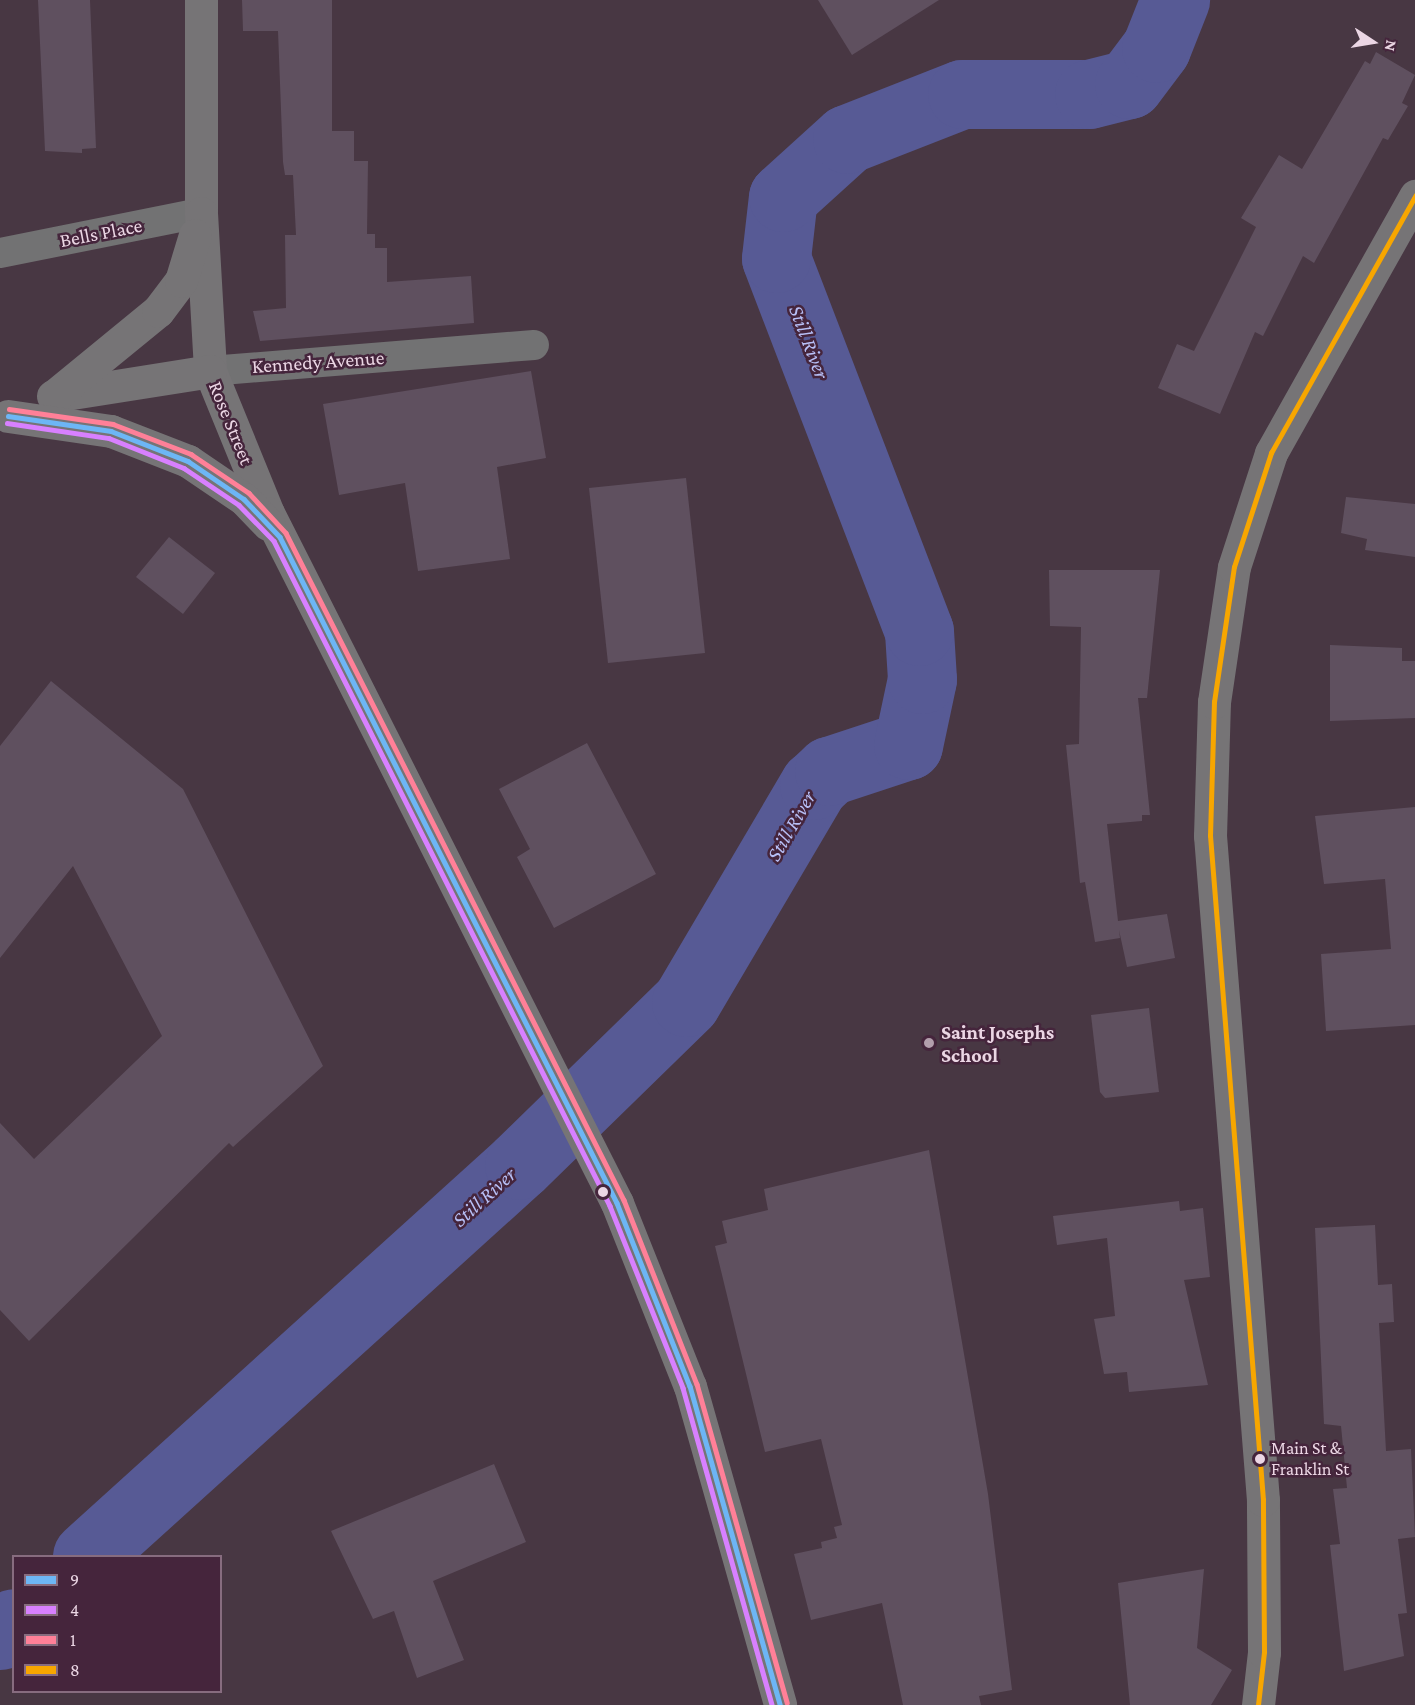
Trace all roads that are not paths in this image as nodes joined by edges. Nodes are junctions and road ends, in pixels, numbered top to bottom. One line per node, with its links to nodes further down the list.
1 (201, 0): 3 (street, Rose Street)
2 (1415, 196): 11 (street)
3 (201, 213): 4 (street, Bells Place); 6 (street, Rose Street); 7 (street)
4 (0, 253)
5 (534, 345): 6 (street, Kennedy Avenue)
6 (210, 371): 7 (street, Kennedy Avenue); 9 (street, Rose Street)
7 (54, 396): 8 (street, Kennedy Avenue)
8 (4, 418): 9 (street)
9 (280, 537): 10 (street, Rose Street)
10 (780, 1705)
11 (1258, 1705)

